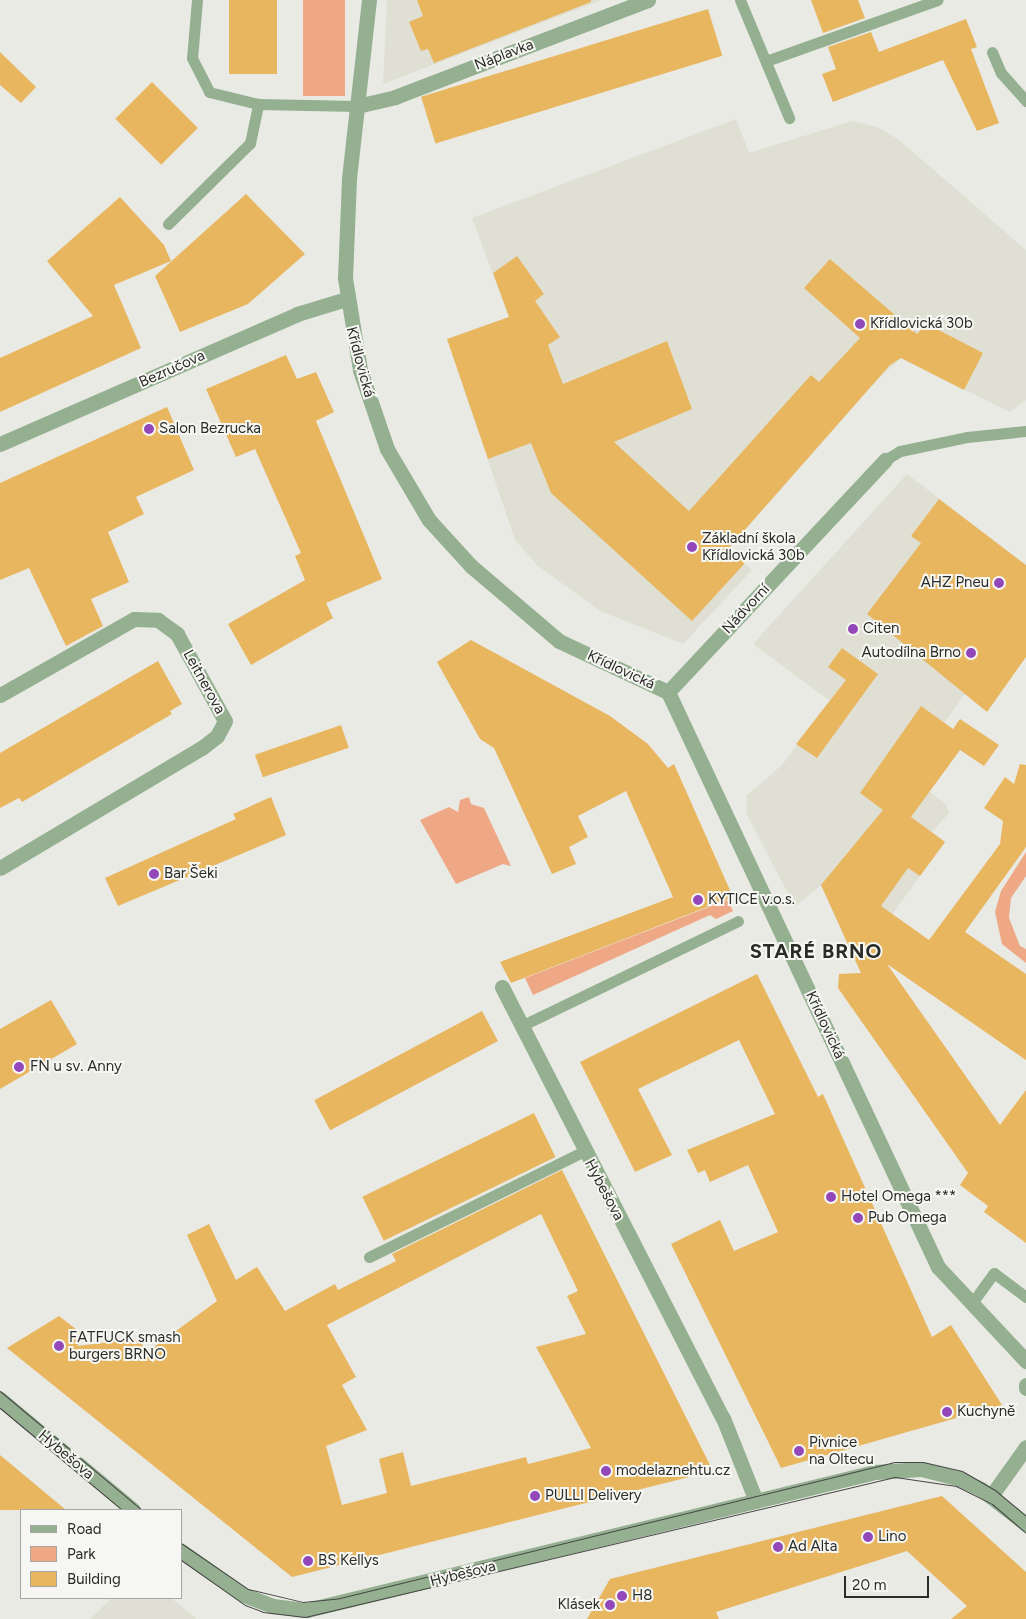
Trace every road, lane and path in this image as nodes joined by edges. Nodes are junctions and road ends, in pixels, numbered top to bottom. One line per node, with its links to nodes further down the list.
1 (197, 0): 9 (lane)
2 (369, 0): 10 (street, Křídlovická)
3 (648, 0): 10 (street, Náplavka)
4 (740, 0): 7 (lane)
5 (937, 0): 7 (lane)
6 (992, 52): 8 (lane)
7 (766, 62): 11 (lane)
8 (1026, 101)
9 (258, 104): 10 (lane); 12 (lane)
10 (358, 106): 13 (street, Křídlovická)
11 (789, 118)
12 (168, 224)
13 (346, 299): 15 (street, Bezručova); 17 (street, Křídlovická)
14 (1026, 431): 16 (lane)
15 (0, 444)
16 (885, 460): 17 (street, Nádvorní)
17 (668, 692): 26 (street, Křídlovická)
18 (0, 695): 19 (street, Leitnerova)
19 (0, 868)
20 (738, 921): 22 (lane)
21 (502, 987): 22 (street, Hybešova)
22 (521, 1026): 23 (street, Hybešova)
23 (584, 1151): 24 (lane); 31 (street, Hybešova)
24 (369, 1257)
25 (1026, 1297): 26 (lane)
26 (972, 1303): 27 (street, Křídlovická)
27 (1026, 1360)
28 (0, 1399): 32 (street, Hybešova)
29 (1026, 1447): 30 (street)
30 (991, 1496): 31 (street, Hybešova); 33 (street, Hybešova)
31 (756, 1501): 34 (street, Hybešova)
32 (132, 1509)
33 (1026, 1524)
34 (182, 1552)

